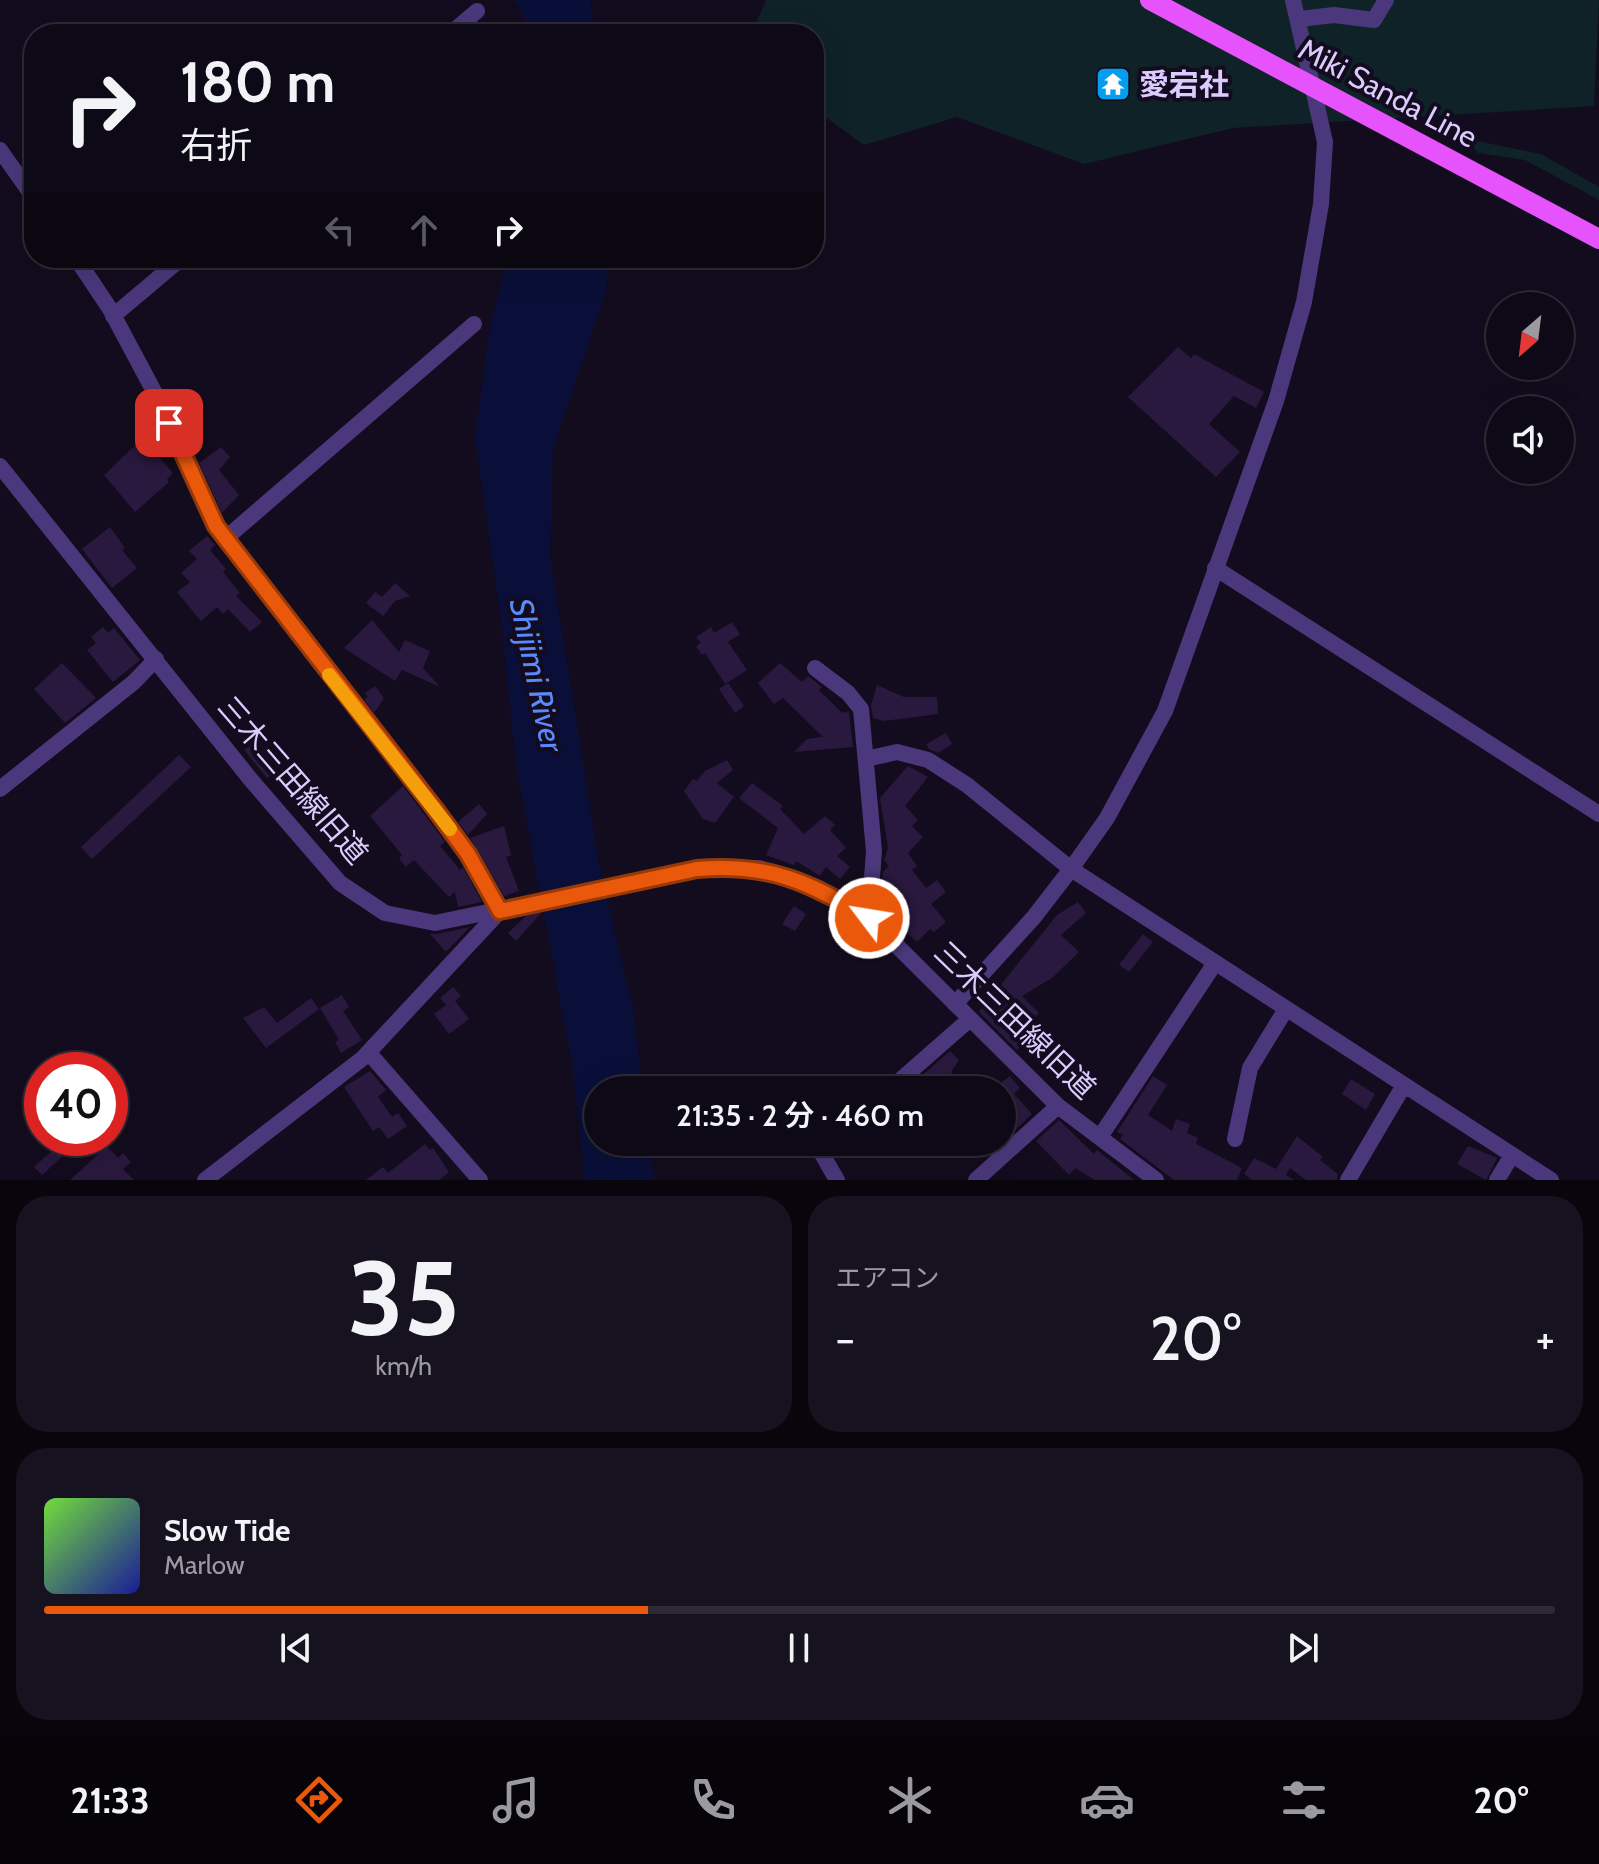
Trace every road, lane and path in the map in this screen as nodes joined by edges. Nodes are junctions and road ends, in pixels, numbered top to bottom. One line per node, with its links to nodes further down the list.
1 (1150, 0): 7 (main road, Miki Sanda Line)
2 (1293, 0): 5 (street)
3 (1386, 0): 5 (street)
4 (477, 11): 6 (street)
5 (1299, 19): 7 (street)
6 (462, 24)
7 (1315, 89): 10 (main road, Miki Sanda Line); 17 (street)
8 (0, 150): 9 (street)
9 (24, 184)
10 (1599, 239)
11 (82, 268): 13 (street)
12 (170, 268): 13 (street)
13 (113, 316): 16 (street)
14 (474, 324): 16 (street)
15 (0, 466): 18 (street, 三木三田線旧道)
16 (226, 538): 24 (street)
17 (1215, 568): 22 (street); 23 (street)
18 (156, 659): 21 (street); 24 (street, 三木三田線旧道)
19 (815, 668): 20 (street)
20 (866, 759): 23 (street); 25 (street)
21 (0, 789)
22 (1599, 814)
23 (1071, 869): 26 (street); 27 (street)
24 (500, 911): 25 (street, 三木三田線旧道); 30 (street)
25 (869, 918): 27 (street, 三木三田線旧道)
26 (1215, 963): 28 (street); 34 (street)
27 (955, 1004): 29 (street, 三木三田線旧道)
28 (1286, 1009): 32 (street); 35 (street)
29 (970, 1019): 31 (street); 33 (street, 三木三田線旧道)
30 (369, 1053): 38 (street); 39 (street)
31 (905, 1076)
32 (1404, 1085): 36 (street); 43 (street)
33 (1058, 1106): 34 (street, 三木三田線旧道); 41 (street)
34 (1100, 1137): 42 (street, 三木三田線旧道)
35 (1235, 1139)
36 (1512, 1155): 44 (street); 45 (street)
37 (823, 1156): 40 (street)
38 (205, 1180)
39 (480, 1180)
40 (837, 1180)
41 (976, 1180)
42 (1156, 1180)
43 (1348, 1180)
44 (1497, 1180)
45 (1551, 1180)

